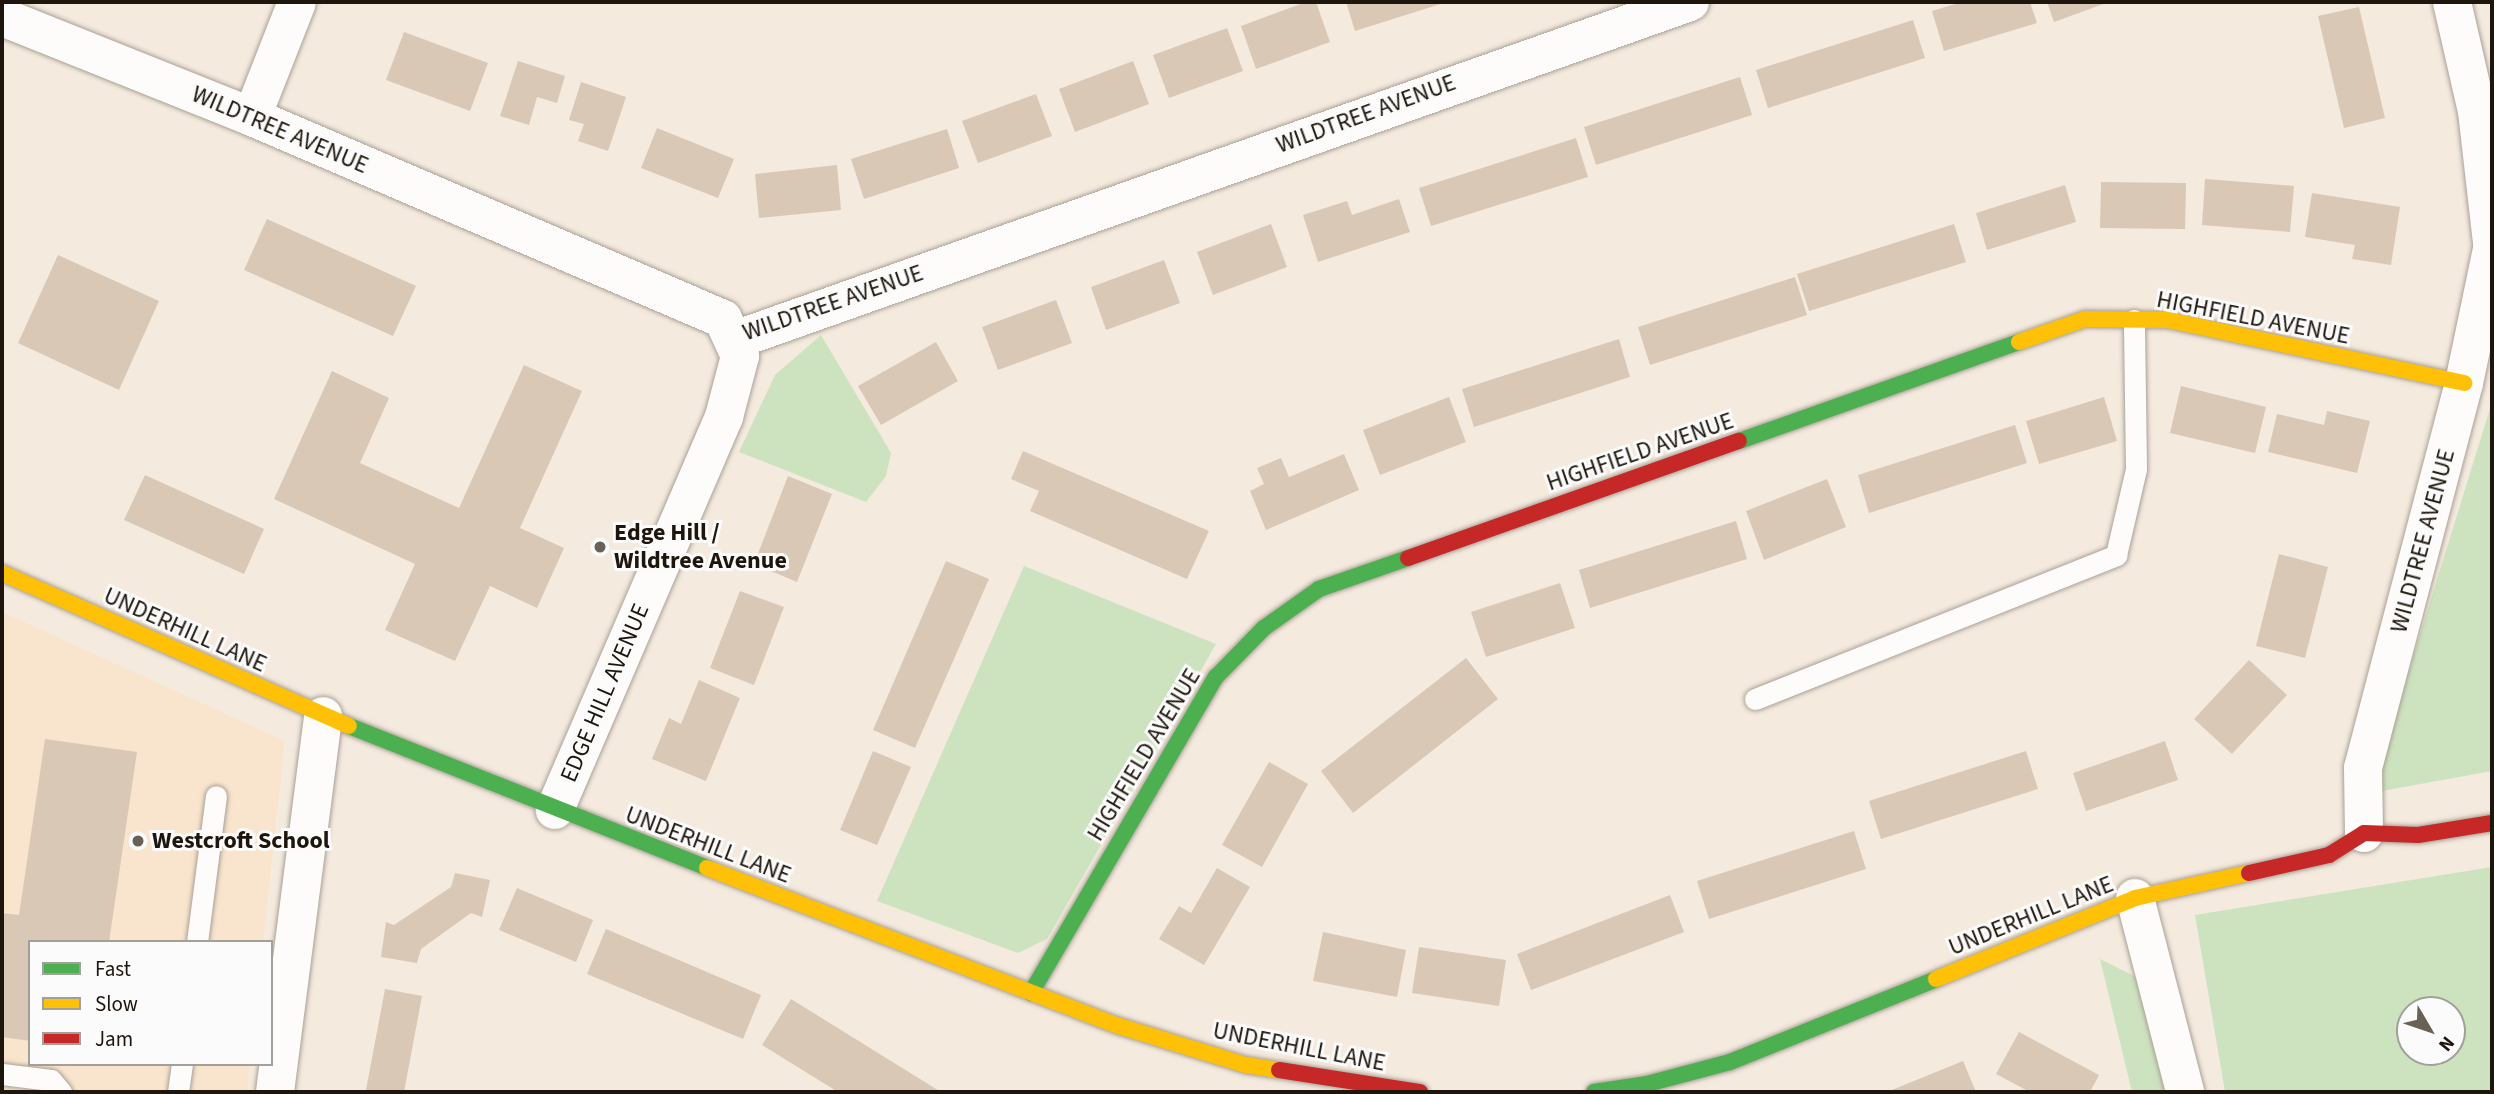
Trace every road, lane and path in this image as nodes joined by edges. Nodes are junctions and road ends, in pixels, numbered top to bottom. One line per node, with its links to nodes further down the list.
1 (298, 2): 5 (street)
2 (1690, 2): 9 (street, WILDTREE AVENUE)
3 (2452, 2): 6 (street)
4 (2, 17): 5 (street, WILDTREE AVENUE)
5 (252, 117): 9 (street, WILDTREE AVENUE)
6 (2492, 242)
7 (2492, 249): 10 (street, WILDTREE AVENUE)
8 (2134, 320): 10 (street, HIGHFIELD AVENUE); 12 (lane); 20 (street, HIGHFIELD AVENUE)
9 (735, 340): 15 (street, EDGE HILL AVENUE)
10 (2464, 383): 17 (street, WILDTREE AVENUE)
11 (2, 573): 13 (street, UNDERHILL LANE)
12 (1755, 699)
13 (323, 716): 15 (street, UNDERHILL LANE); 22 (street)
14 (216, 796): 19 (lane)
15 (555, 810): 20 (street, UNDERHILL LANE)
16 (2492, 823): 17 (street)
17 (2364, 833): 18 (street, UNDERHILL LANE)
18 (2135, 898): 27 (street, UNDERHILL LANE); 28 (street)
19 (197, 940)
20 (1031, 993): 26 (street, UNDERHILL LANE)
21 (182, 1066): 25 (lane)
22 (275, 1072)
23 (2, 1074): 24 (lane)
24 (61, 1092)
25 (178, 1092)
26 (1420, 1092)
27 (1594, 1092)
28 (2185, 1092)

